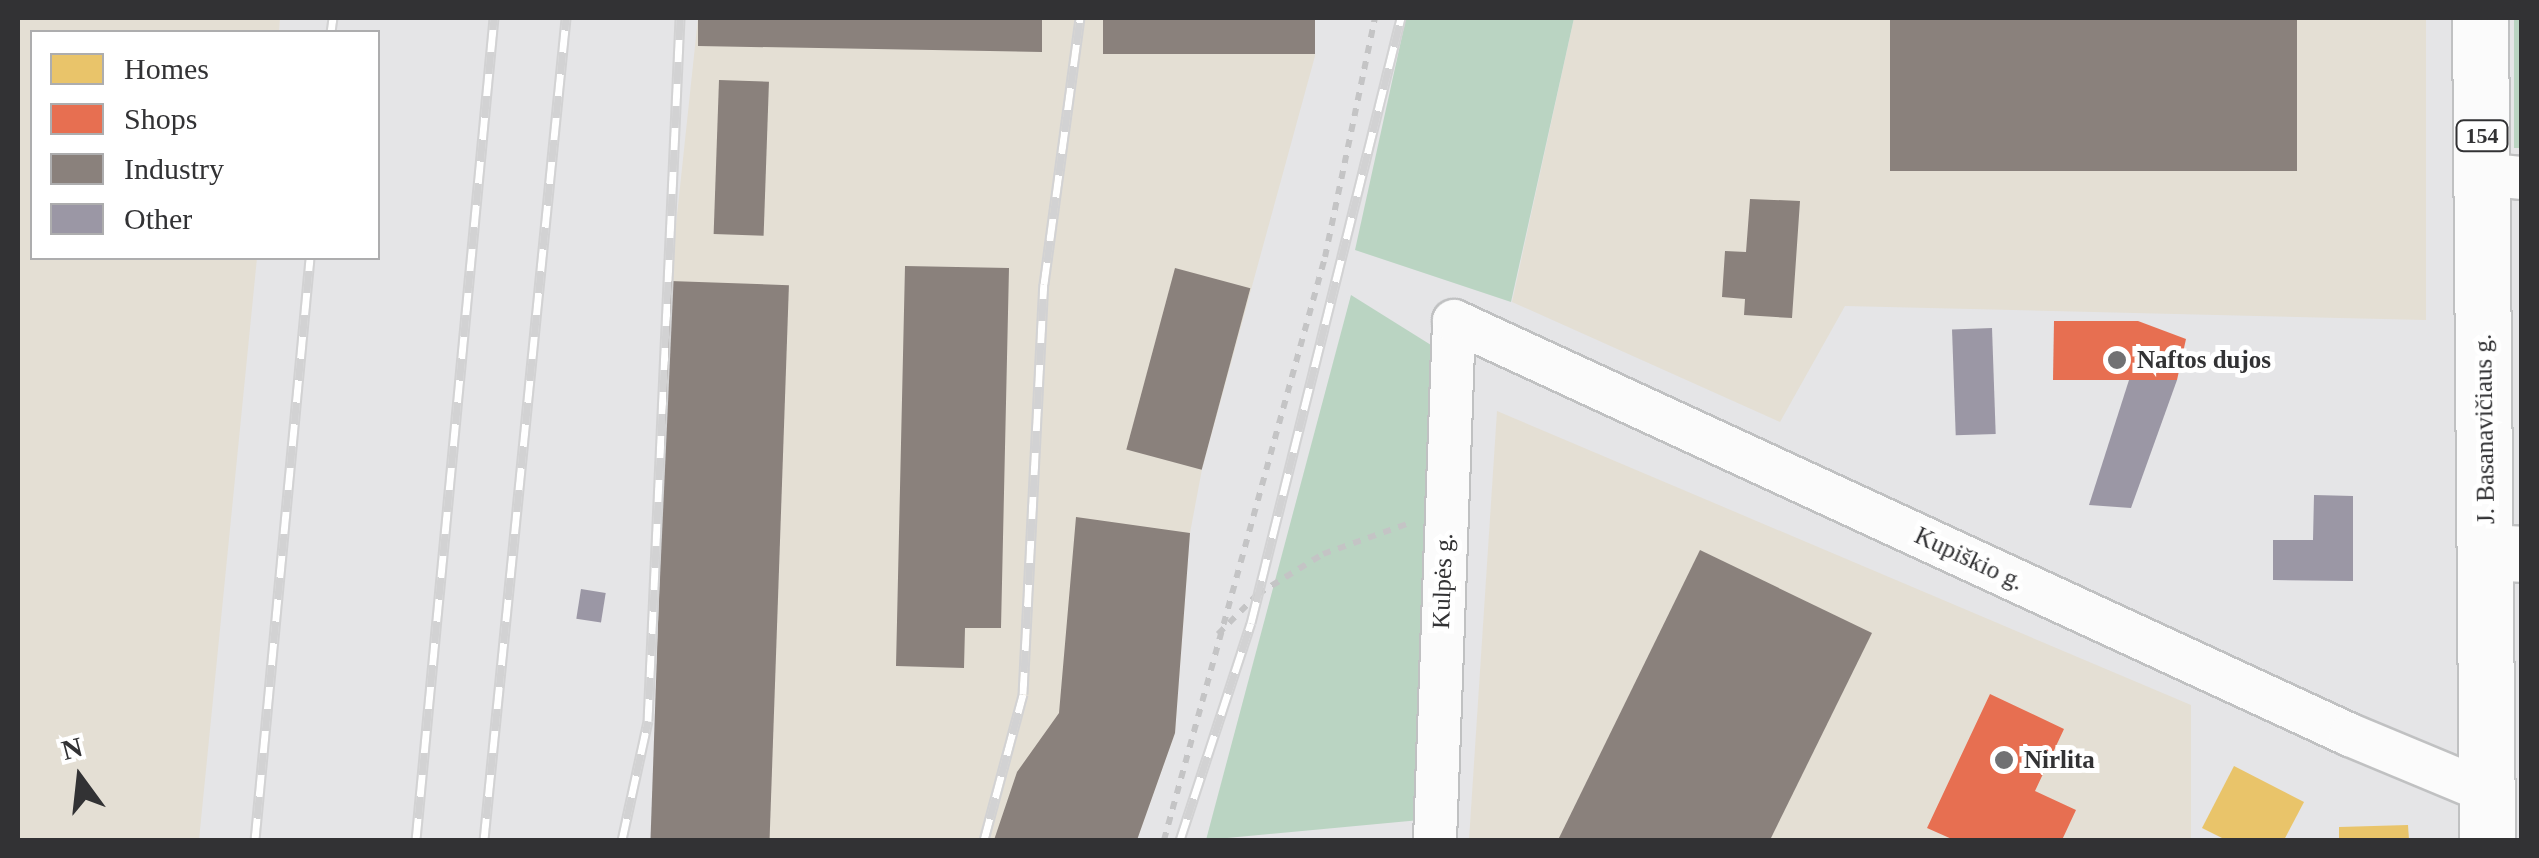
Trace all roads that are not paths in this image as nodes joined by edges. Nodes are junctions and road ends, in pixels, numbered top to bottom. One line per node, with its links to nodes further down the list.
1 (2480, 18): 2 (main road, J. Basanavičiaus g. / 154)
2 (2502, 176): 4 (main road, J. Basanavičiaus g. / 154)
3 (1454, 322): 5 (street, Kupiškio g.); 6 (street, Kulpės g.)
4 (2504, 553): 5 (main road, J. Basanavičiaus g. / 154)
5 (2487, 816)
6 (1435, 840)

